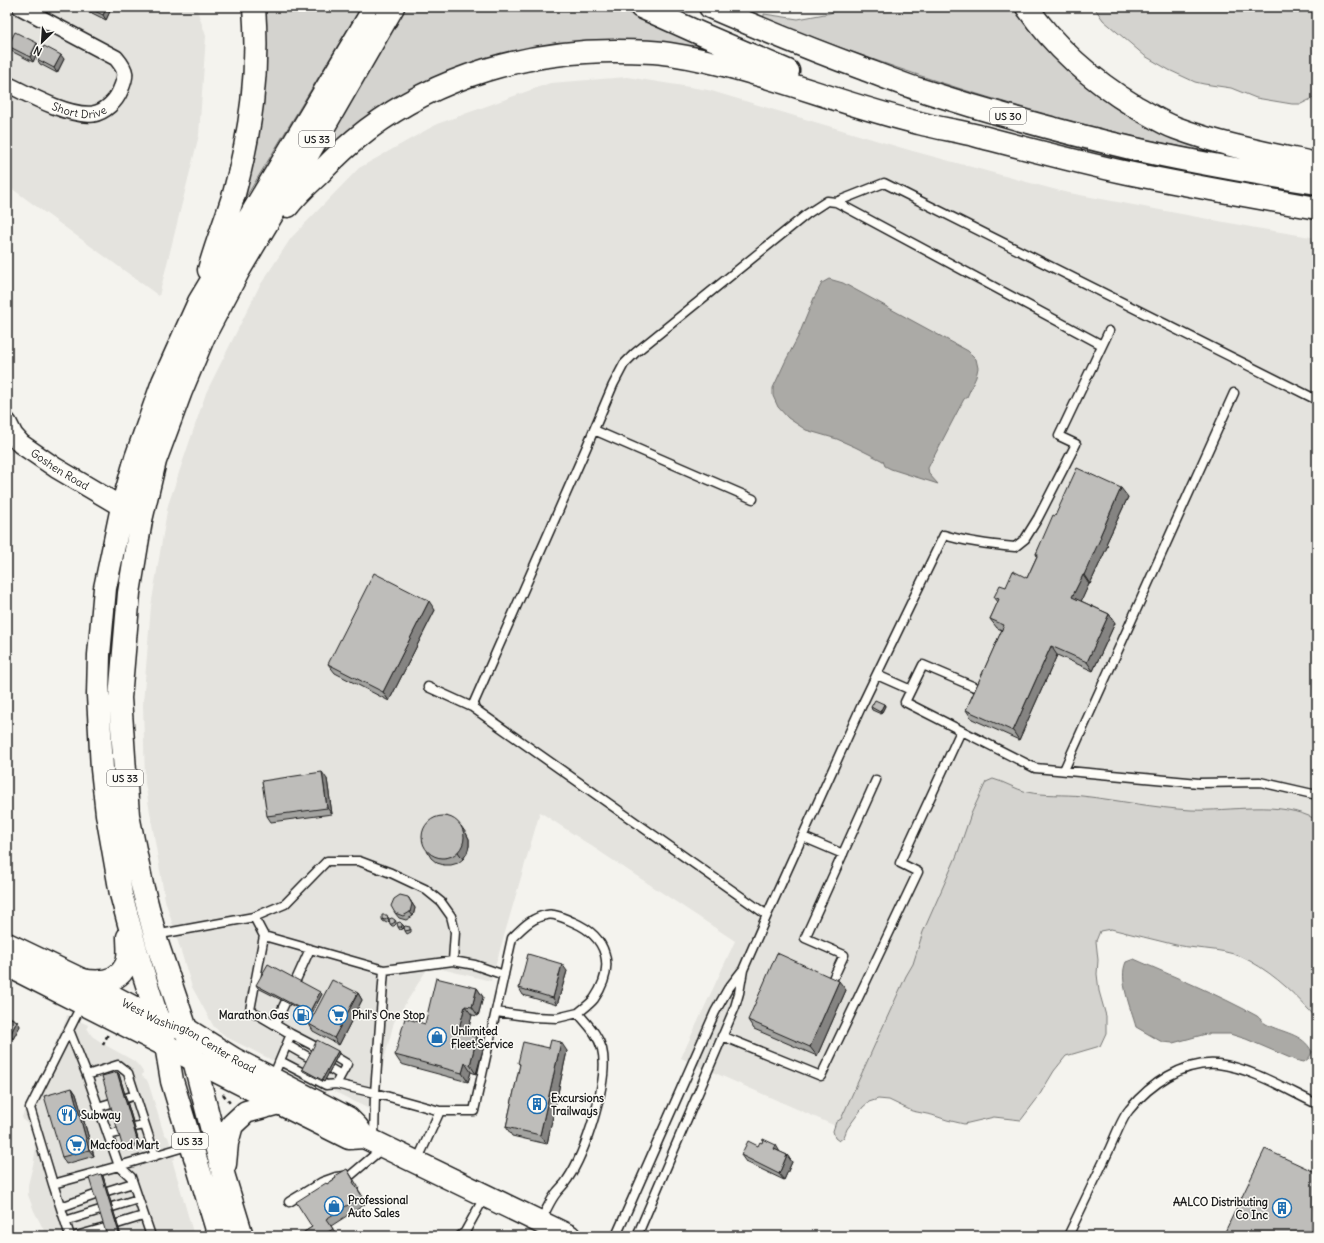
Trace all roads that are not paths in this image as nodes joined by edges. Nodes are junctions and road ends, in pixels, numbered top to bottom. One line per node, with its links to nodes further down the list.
1 (20, 7): 8 (street, Short Drive)
2 (254, 7): 15 (main road, US 33)
3 (375, 7): 15 (main road)
4 (393, 7): 14 (main road, US 33)
5 (641, 7): 9 (main road, US 30)
6 (710, 7): 11 (main road, US 30)
7 (1027, 7): 10 (main road)
8 (7, 84)
9 (976, 136): 13 (main road, US 30); 14 (main road)
10 (1317, 164)
11 (1317, 183)
12 (836, 202): 17 (lane); 19 (lane); 21 (lane)
13 (1317, 208)
14 (239, 270): 38 (main road, US 33)
15 (200, 302): 23 (main road, US 33)
16 (1109, 331): 17 (lane)
17 (1102, 345): 24 (lane)
18 (1234, 393): 30 (lane)
19 (1317, 400)
20 (7, 423): 23 (street, Goshen Road)
21 (594, 430): 22 (lane); 28 (lane)
22 (753, 499)
23 (122, 507): 37 (main road, US 33)
24 (877, 675): 26 (lane); 33 (lane)
25 (428, 687): 28 (lane)
26 (911, 690): 27 (lane); 29 (lane)
27 (984, 691)
28 (472, 707): 35 (lane)
29 (961, 731): 30 (lane); 59 (lane)
30 (1064, 770): 32 (lane)
31 (876, 780): 34 (lane)
32 (1317, 795)
33 (802, 837): 34 (lane); 35 (lane)
34 (843, 854): 49 (lane)
35 (767, 915): 45 (lane)
36 (254, 917): 38 (lane); 39 (lane); 42 (lane)
37 (128, 918): 47 (main road); 54 (main road, US 33)
38 (155, 935): 56 (main road, US 33)
39 (264, 936): 41 (lane); 55 (lane)
40 (7, 944): 47 (main road, West Washington Center Road)
41 (310, 949): 44 (lane); 48 (lane)
42 (453, 960): 44 (lane); 46 (lane)
43 (7, 965): 50 (main road, West Washington Center Road)
44 (384, 970): 71 (lane)
45 (743, 970): 59 (lane); 111 (lane)
46 (504, 975): 52 (lane); 53 (lane)
47 (82, 980): 54 (main road, West Washington Center Road)
48 (296, 980)
49 (831, 983)
50 (83, 1003): 57 (lane); 60 (main road, West Washington Center Road)
51 (286, 1003): 55 (lane)
52 (496, 1012): 53 (lane); 78 (lane)
53 (578, 1013): 101 (lane)
54 (159, 1021): 56 (main road, West Washington Center Road); 60 (main road, US 33)
55 (275, 1024): 58 (lane)
56 (186, 1029): 65 (main road, US 33); 67 (main road, West Washington Center Road)
57 (69, 1030): 68 (lane); 90 (lane)
58 (291, 1034): 61 (lane); 62 (lane)
59 (722, 1036): 112 (lane)
60 (166, 1044): 65 (main road, West Washington Center Road); 84 (main road, US 33)
61 (287, 1045): 63 (lane); 67 (lane)
62 (316, 1047)
63 (310, 1058)
64 (337, 1058): 69 (lane)
65 (194, 1059): 75 (main road, West Washington Center Road); 88 (main road, US 33)
66 (331, 1069): 69 (lane)
67 (276, 1070): 70 (lane); 83 (main road, West Washington Center Road)
68 (87, 1075): 72 (lane); 77 (lane)
69 (341, 1075): 70 (lane)
70 (336, 1084): 71 (lane)
71 (375, 1093): 78 (lane); 83 (lane)
72 (135, 1095): 73 (lane); 79 (lane)
73 (126, 1098)
74 (111, 1103): 77 (lane)
75 (279, 1103): 83 (main road, West Washington Center Road); 88 (main road)
76 (1317, 1104): 113 (lane)
77 (98, 1107): 82 (lane)
78 (440, 1111): 86 (lane)
79 (144, 1124): 80 (lane); 85 (lane)
80 (134, 1127)
81 (120, 1132): 82 (lane)
82 (108, 1136): 87 (lane)
83 (374, 1142): 86 (main road, West Washington Center Road); 95 (lane)
84 (192, 1145): 85 (lane); 107 (main road, US 33)
85 (155, 1156): 87 (lane)
86 (417, 1162): 93 (main road, West Washington Center Road)
87 (119, 1166): 89 (lane); 90 (lane)
88 (224, 1177): 108 (main road, US 33)
89 (133, 1183): 91 (lane); 94 (lane)
90 (53, 1184): 96 (lane)
91 (107, 1191)
92 (95, 1195): 96 (lane)
93 (485, 1195): 101 (main road, West Washington Center Road); 109 (lane)
94 (138, 1199): 97 (lane); 99 (lane)
95 (288, 1202)
96 (60, 1206): 100 (lane)
97 (112, 1207)
98 (100, 1210): 100 (lane)
99 (143, 1216): 102 (lane); 106 (lane)
100 (65, 1221): 104 (lane)
101 (540, 1222): 110 (main road, West Washington Center Road)
102 (117, 1224)
103 (105, 1228): 105 (lane)
104 (70, 1236)
105 (76, 1236)
106 (151, 1236)
107 (219, 1236)
108 (242, 1236)
109 (460, 1236)
110 (570, 1236)
111 (616, 1236)
112 (637, 1236)
113 (1068, 1236)

